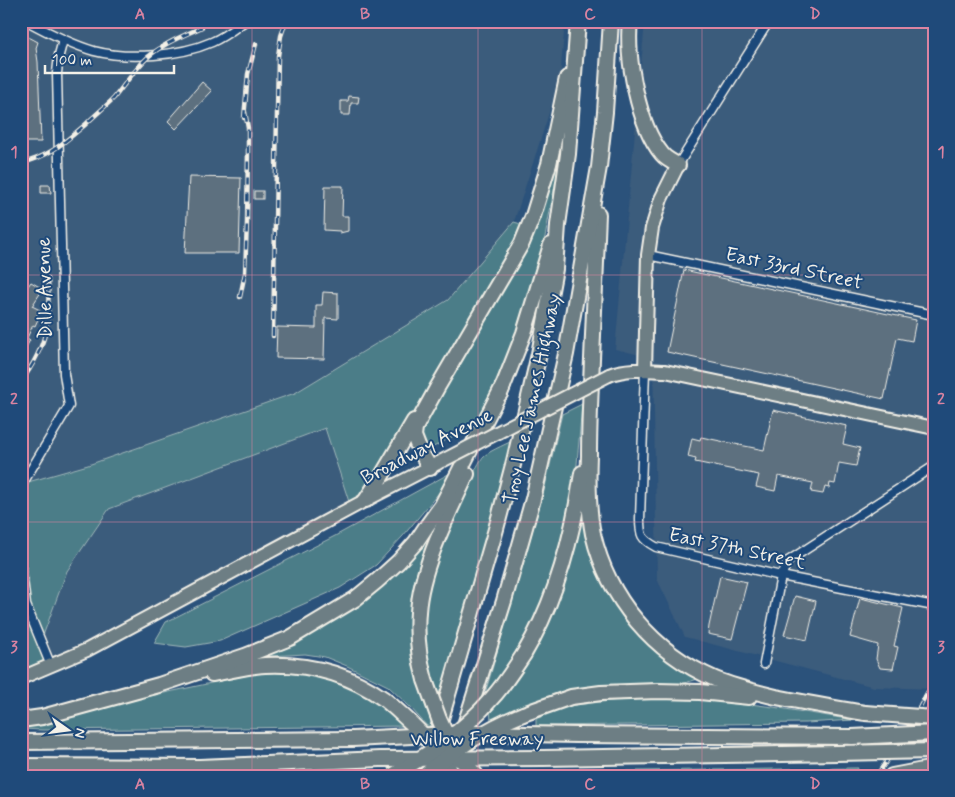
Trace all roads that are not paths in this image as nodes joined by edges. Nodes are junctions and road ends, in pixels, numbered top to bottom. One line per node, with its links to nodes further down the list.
1 (27, 21): 7 (street)
2 (245, 21): 7 (street)
3 (578, 21): 10 (highway, Troy Lee James Highway); 15 (highway)
4 (610, 21): 9 (highway, Troy Lee James Highway)
5 (630, 21): 8 (highway)
6 (769, 21): 8 (street)
7 (63, 40): 20 (street, Dille Avenue)
8 (678, 165): 11 (main road)
9 (599, 168): 16 (highway); 39 (highway, Troy Lee James Highway)
10 (558, 225): 14 (highway); 38 (highway, Troy Lee James Highway)
11 (648, 255): 12 (street, East 33rd Street); 13 (main road)
12 (934, 315)
13 (645, 370): 17 (main road, Broadway Avenue); 18 (main road, Broadway Avenue, bridge); 23 (street, East 37th Street)
14 (503, 386): 28 (highway); 40 (highway, bridge)
15 (437, 388): 18 (highway); 21 (highway)
16 (590, 406): 29 (highway); 37 (highway, bridge)
17 (934, 428)
18 (436, 464): 21 (main road, Broadway Avenue)
19 (934, 466): 23 (street)
20 (21, 492)
21 (366, 500): 26 (main road, Broadway Avenue)
22 (21, 562): 26 (street)
23 (782, 576): 24 (street, East 37th Street); 25 (street)
24 (934, 606)
25 (764, 664)
26 (51, 666): 27 (main road, Broadway Avenue)
27 (21, 678)
28 (159, 685): 31 (highway); 39 (highway, bridge)
29 (810, 704): 30 (highway, bridge); 38 (highway, bridge)
30 (934, 718)
31 (21, 720)
32 (934, 733): 33 (highway, Willow Freeway, bridge)
33 (21, 742)
34 (934, 751): 35 (highway, Willow Freeway, bridge)
35 (21, 766)
36 (934, 768): 41 (highway)
37 (392, 776)
38 (424, 776)
39 (452, 776)
40 (477, 776)
41 (892, 776)

